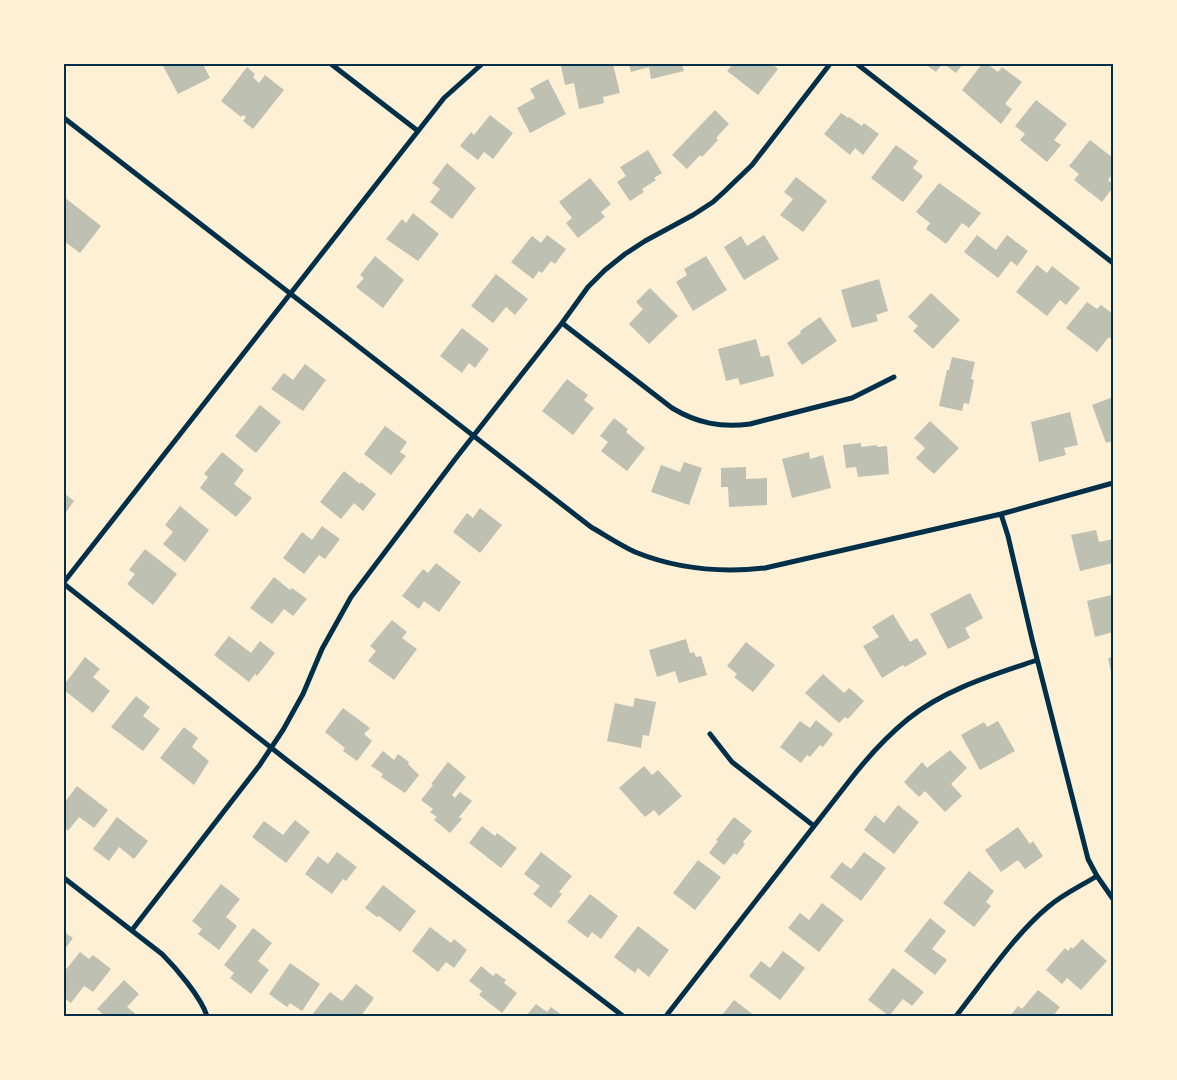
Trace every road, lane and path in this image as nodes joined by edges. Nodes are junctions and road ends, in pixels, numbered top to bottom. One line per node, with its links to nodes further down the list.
1 (331, 64): 6 (street)
2 (482, 64): 6 (street)
3 (830, 64): 9 (street)
4 (857, 64): 7 (street)
5 (64, 118): 8 (street)
6 (418, 131): 8 (street)
7 (1113, 263)
8 (291, 294): 11 (street); 14 (street)
9 (562, 323): 10 (street); 11 (street)
10 (894, 377)
11 (472, 436): 13 (street); 17 (street)
12 (1113, 483): 13 (street)
13 (1002, 514): 15 (street)
14 (64, 583): 17 (street)
15 (1037, 660): 18 (street); 19 (street)
16 (710, 734): 18 (street)
17 (272, 748): 22 (street); 24 (street)
18 (814, 826): 25 (street)
19 (1098, 876): 21 (street); 26 (street)
20 (64, 878): 22 (street)
21 (1113, 899)
22 (132, 930): 23 (street)
23 (207, 1016)
24 (623, 1016)
25 (666, 1016)
26 (956, 1016)

